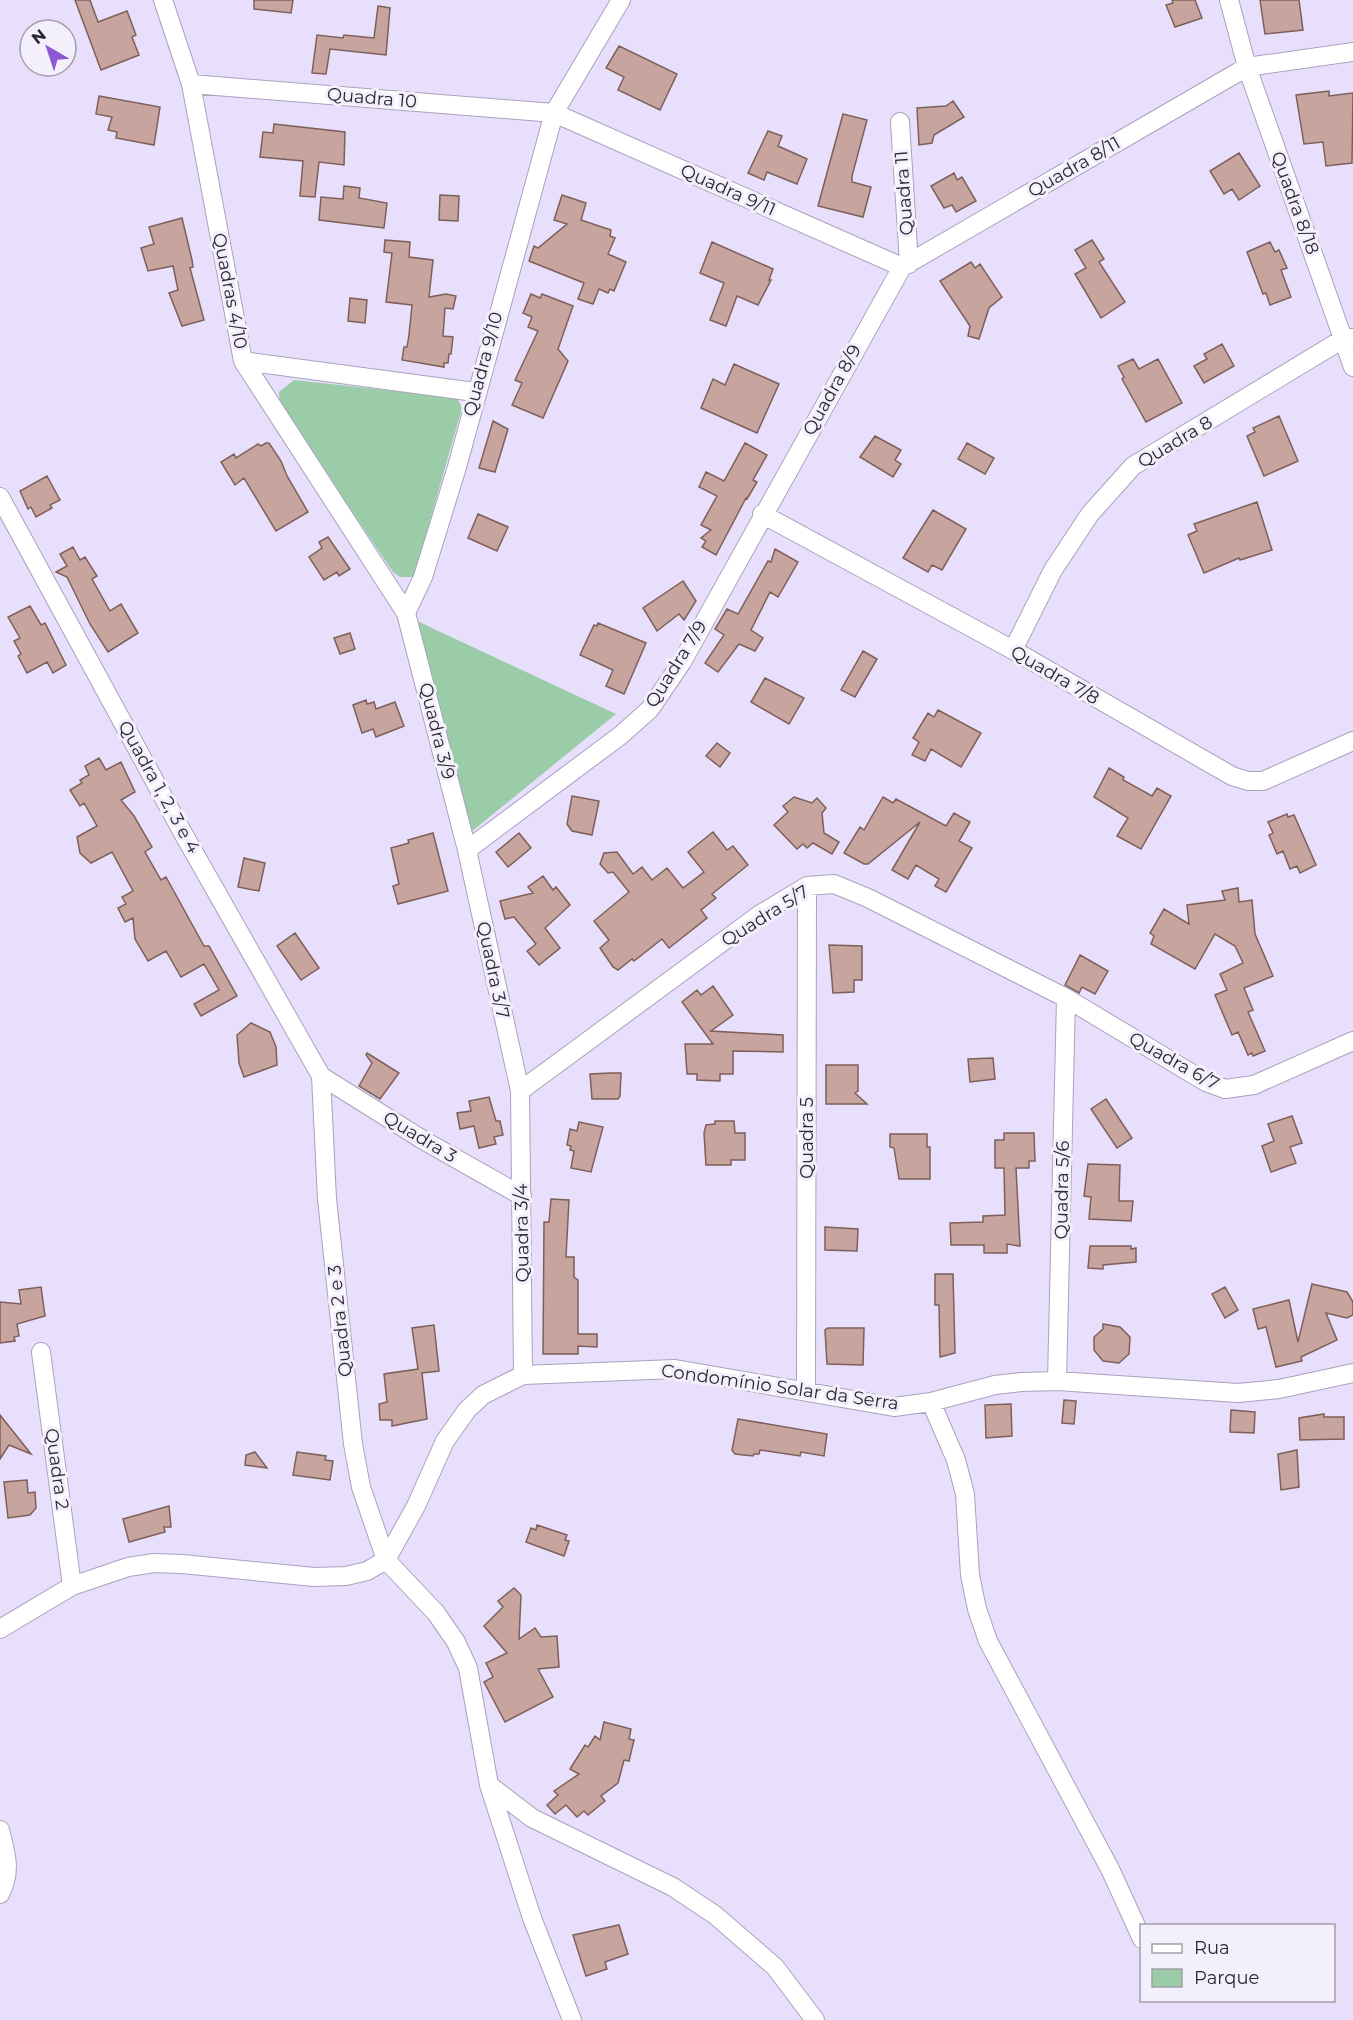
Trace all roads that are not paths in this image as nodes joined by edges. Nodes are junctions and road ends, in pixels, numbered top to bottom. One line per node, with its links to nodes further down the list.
1 (163, 0): 6 (street, Quadras 4/10)
2 (621, 0): 7 (street, Quadra 9/10)
3 (1229, 0): 5 (street, Quadra 8/18)
4 (1353, 52): 5 (street)
5 (1247, 67): 9 (street, Quadra 8/11); 10 (street, Quadra 8/18)
6 (191, 84): 7 (street, Quadra 10); 11 (street, Quadras 4/10)
7 (554, 113): 9 (street, Quadra 9/11); 13 (street, Quadra 9/10)
8 (900, 122): 9 (street, Quadra 11)
9 (905, 265): 15 (street, Quadra 8/9)
10 (1348, 338): 12 (street, Quadra 8/18); 17 (street, Quadra 8)
11 (243, 361): 13 (street); 16 (street, Quadras 4/10)
12 (1353, 367)
13 (475, 392): 16 (street, Quadra 9/10)
14 (0, 497): 23 (street, Quadra 1, 2, 3 e 4)
15 (762, 514): 17 (street, Quadra 7/8); 19 (street, Quadra 7/9)
16 (406, 613): 19 (street, Quadra 3/9)
17 (1013, 650): 18 (street, Quadra 7/8)
18 (1353, 741)
19 (467, 850): 24 (street, Quadra 3/7)
20 (807, 886): 21 (street, Quadra 5/7); 24 (street, Quadra 5/7); 30 (street, Quadra 5)
21 (1066, 998): 22 (street, Quadra 6/7); 29 (street, Quadra 5/6)
22 (1353, 1041)
23 (321, 1076): 25 (street, Quadra 3); 32 (street, Quadra 2 e 3)
24 (520, 1091): 25 (street, Quadra 3/4)
25 (522, 1196): 28 (street, Quadra 3/4)
26 (41, 1352): 33 (street, Quadra 2)
27 (1353, 1373): 29 (street, Condomínio Solar da Serra)
28 (523, 1375): 30 (street, Condomínio Solar da Serra); 32 (street, Condomínio Solar da Serra)
29 (1057, 1381): 31 (street, Condomínio Solar da Serra)
30 (806, 1390): 31 (street, Condomínio Solar da Serra)
31 (931, 1402): 38 (street)
32 (386, 1560): 33 (street); 35 (street)
33 (72, 1586): 34 (street)
34 (0, 1629)
35 (489, 1785): 39 (street); 40 (street)
36 (0, 1830): 37 (street)
37 (0, 1894)
38 (1140, 1935)
39 (572, 2020)
40 (815, 2020)

